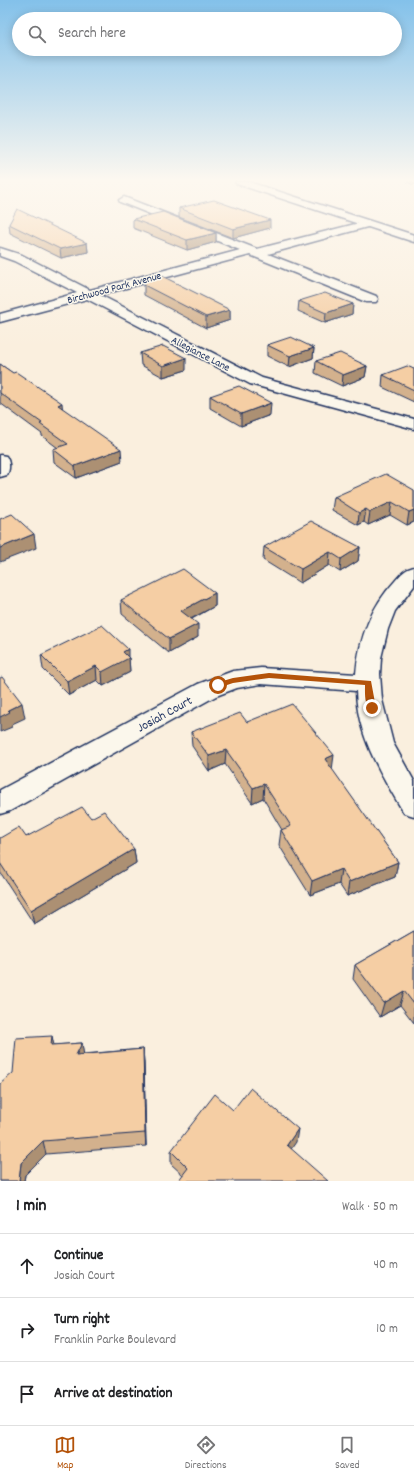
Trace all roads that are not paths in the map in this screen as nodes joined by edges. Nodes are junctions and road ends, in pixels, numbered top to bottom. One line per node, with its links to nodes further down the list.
1 (216, 237): 4 (street)
2 (295, 237): 4 (street, Birchwood Park Avenue)
3 (310, 237): 4 (street, Birchwood Park Avenue)
4 (250, 251): 6 (street, Birchwood Park Avenue); 7 (street)
5 (0, 252): 6 (street, Allegiance Lane)
6 (88, 294): 8 (street, Birchwood Park Avenue); 9 (street, Allegiance Lane)
7 (371, 299)
8 (0, 318)
9 (414, 424)
10 (0, 460): 11 (street)
11 (0, 471)
12 (414, 574): 13 (street)
13 (368, 683): 14 (street, Josiah Court); 15 (street)
14 (0, 803)
15 (414, 805)

